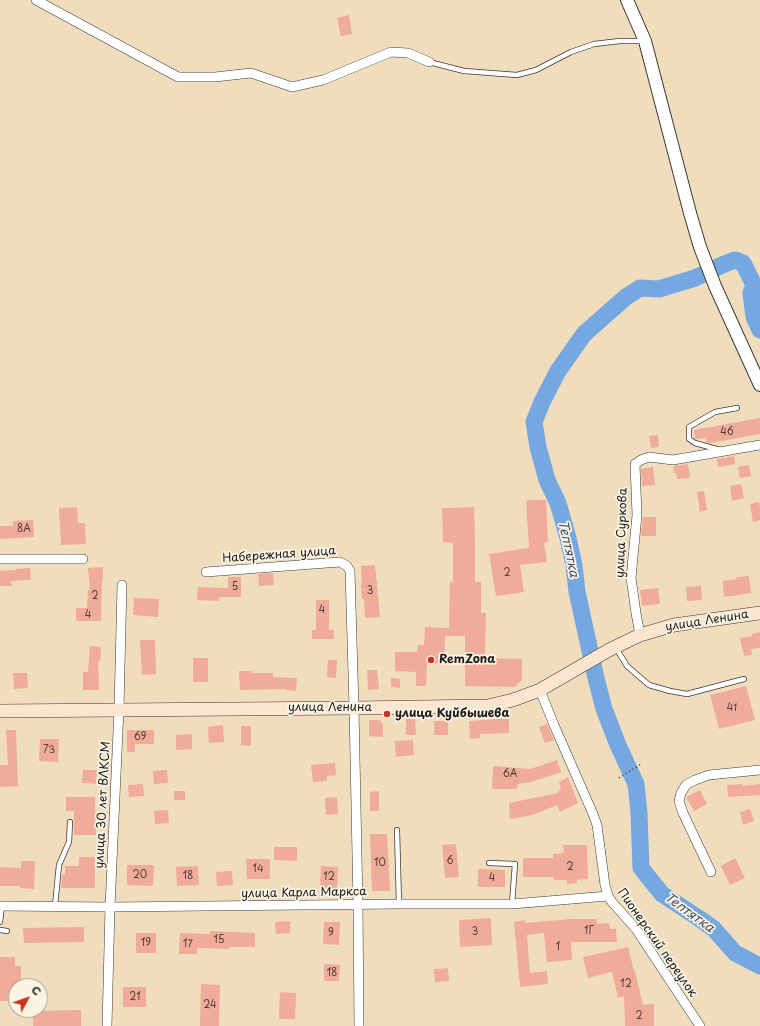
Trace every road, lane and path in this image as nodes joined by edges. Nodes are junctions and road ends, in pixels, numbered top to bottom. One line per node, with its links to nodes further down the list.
1 (36, 0): 4 (street)
2 (627, 0): 3 (street)
3 (645, 41): 4 (lane); 5 (street)
4 (429, 62)
5 (760, 385)
6 (737, 408): 8 (lane)
7 (760, 444): 8 (street)
8 (723, 451): 14 (street, улица Суркова)
9 (0, 559): 10 (street)
10 (83, 560)
11 (206, 572): 18 (street, Набережная улица)
12 (122, 585): 19 (street, улица 30 лет ВЛКСМ)
13 (760, 613): 14 (main road, улица Ленина)
14 (640, 634): 15 (main road, улица Ленина)
15 (612, 648): 16 (lane); 17 (main road, улица Ленина)
16 (744, 679)
17 (540, 690): 18 (main road, улица Ленина); 28 (street, Пионерский переулок)
18 (354, 708): 19 (main road, улица Ленина); 29 (street)
19 (119, 709): 20 (main road, улица Ленина); 34 (street, улица 30 лет ВЛКСМ)
20 (0, 711)
21 (641, 764): 23 (path)
22 (760, 770): 27 (street)
23 (618, 778)
24 (70, 822): 33 (lane)
25 (397, 830): 30 (lane)
26 (489, 863): 31 (lane)
27 (711, 872)
28 (608, 896): 31 (street, улица Карла Маркса); 40 (street, Пионерский переулок)
29 (358, 904): 30 (street, улица Карла Маркса); 34 (street, улица Карла Маркса); 39 (street)
30 (399, 904): 31 (street, улица Карла Маркса)
31 (512, 904)
32 (1, 906): 33 (street, улица Карла Маркса); 35 (lane)
33 (55, 906): 34 (street, улица Карла Маркса)
34 (110, 907): 38 (street, улица 30 лет ВЛКСМ)
35 (0, 922)
36 (0, 930): 37 (lane)
37 (7, 931)
38 (107, 1026)
39 (359, 1026)
40 (700, 1026)

